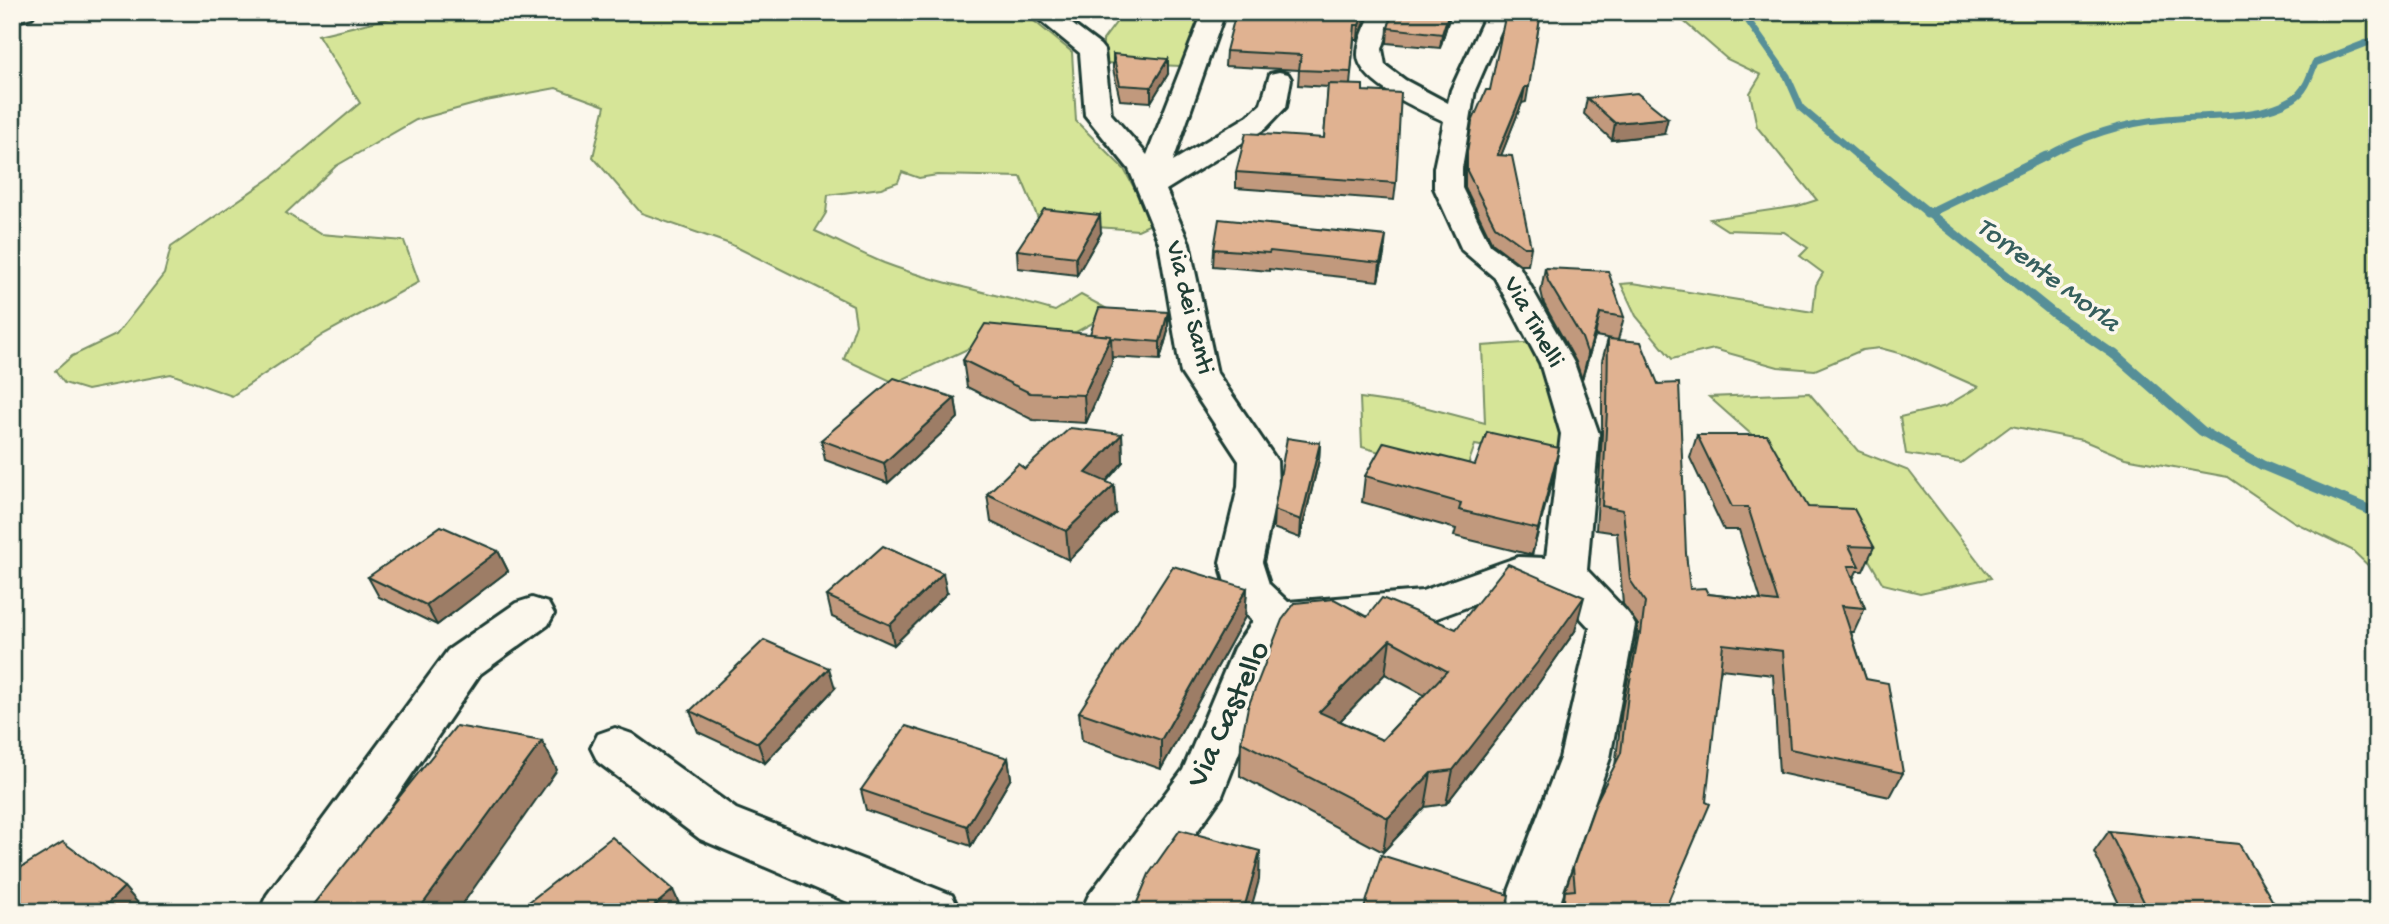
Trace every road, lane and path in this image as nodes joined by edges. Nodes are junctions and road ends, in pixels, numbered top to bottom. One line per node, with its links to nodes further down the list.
1 (24, 12): 6 (street)
2 (1041, 12): 9 (street, Via dei Santi)
3 (1213, 12): 9 (street)
4 (1383, 12): 8 (street)
5 (1498, 12): 8 (street, Via Tinelli)
6 (12, 15)
7 (1279, 79): 9 (street)
8 (1459, 118): 10 (street, Via Tinelli)
9 (1146, 177): 12 (street, Via dei Santi)
10 (1564, 574): 12 (street, Via Castello); 17 (street)
11 (531, 614): 14 (street)
12 (1278, 620): 16 (street, Via Castello)
13 (615, 748): 15 (street)
14 (286, 912)
15 (933, 912)
16 (1108, 912)
17 (1538, 912)

